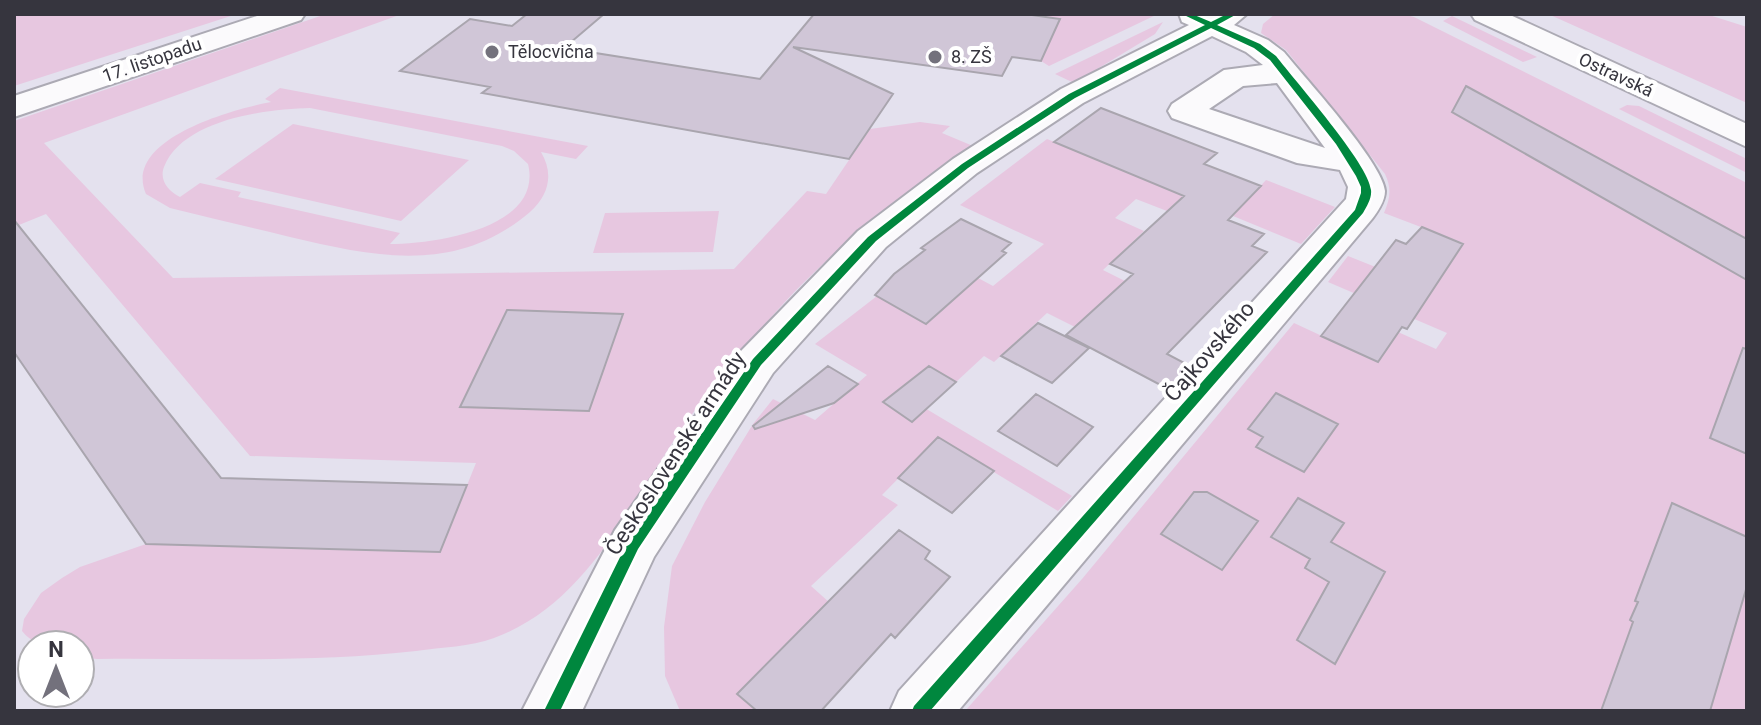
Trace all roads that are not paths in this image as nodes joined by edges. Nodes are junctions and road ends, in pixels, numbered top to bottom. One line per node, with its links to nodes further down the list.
1 (291, 14): 5 (street, 17. listopadu)
2 (1485, 14): 6 (street, Ostravská)
3 (1209, 17): 4 (street, Čajkovského); 8 (street, Československé armády)
4 (1285, 73): 7 (street, Čajkovského); 7 (street)
5 (14, 107)
6 (1747, 137)
7 (1351, 161): 9 (street, Čajkovského)
8 (559, 708)
9 (920, 711)

